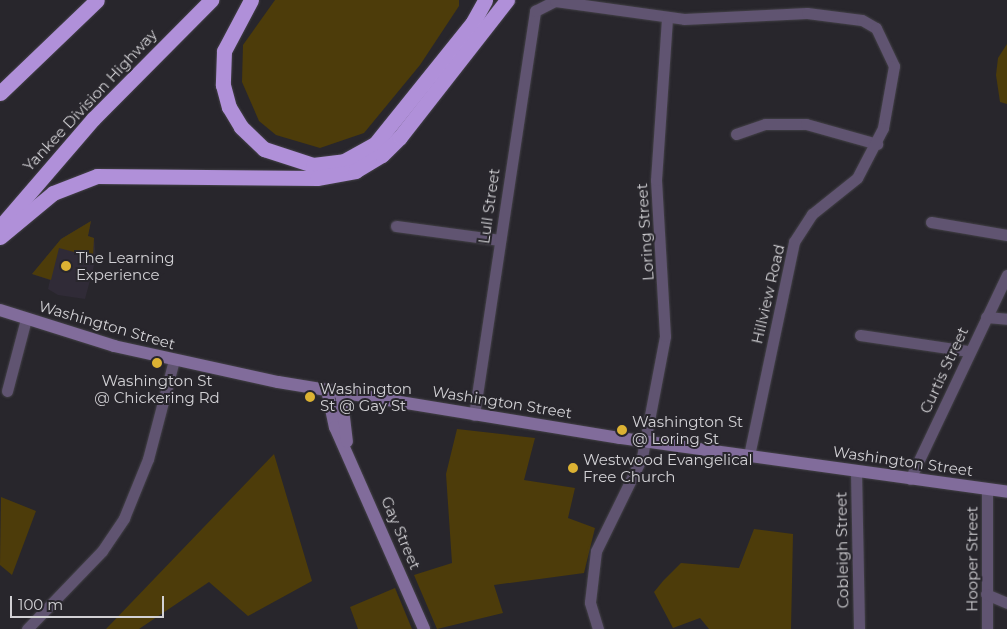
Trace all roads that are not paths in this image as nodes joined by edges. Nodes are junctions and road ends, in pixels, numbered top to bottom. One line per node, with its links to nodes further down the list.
1 (98, 0): 8 (highway)
2 (211, 0): 13 (highway, Yankee Division Highway)
3 (251, 0): 4 (highway)
4 (485, 0)
5 (507, 0): 15 (highway)
6 (542, 5): 7 (street, Hillview Road); 16 (street, Lull Street)
7 (667, 18): 10 (street, Hillview Road); 29 (street, Loring Street)
8 (0, 93)
9 (736, 134): 10 (street)
10 (877, 144): 31 (street, Hillview Road)
11 (931, 222): 14 (street)
12 (396, 226): 16 (street)
13 (0, 227)
14 (1007, 235)
15 (0, 238)
16 (500, 240): 28 (street, Lull Street)
17 (1007, 275): 19 (street, Curtis Street)
18 (0, 310): 20 (main road, Washington Street)
19 (986, 317): 21 (street); 23 (street, Curtis Street)
20 (26, 319): 24 (main road, Washington Street); 26 (street)
21 (1007, 319)
22 (860, 335): 23 (street)
23 (969, 351): 33 (street, Curtis Street)
24 (174, 360): 25 (main road, Washington Street); 38 (street)
25 (327, 390): 27 (main road, Washington Street); 30 (main road, Gay Street)
26 (7, 391)
27 (341, 392): 28 (main road, Washington Street); 30 (main road, Gay Street)
28 (474, 415): 29 (main road, Washington Street)
29 (644, 441): 31 (main road, Washington Street); 40 (street, Loring Street)
30 (348, 450): 39 (main road, Gay Street)
31 (749, 456): 32 (main road, Washington Street)
32 (856, 471): 33 (main road, Washington Street); 41 (street, Cobleigh Street)
33 (910, 478): 34 (main road, Washington Street)
34 (987, 489): 35 (main road, Washington Street); 36 (street, Hooper Street)
35 (1007, 492)
36 (986, 594): 37 (street); 42 (street, Hooper Street)
37 (1007, 603)
38 (27, 629)
39 (424, 629)
40 (598, 629)
41 (858, 629)
42 (987, 629)

